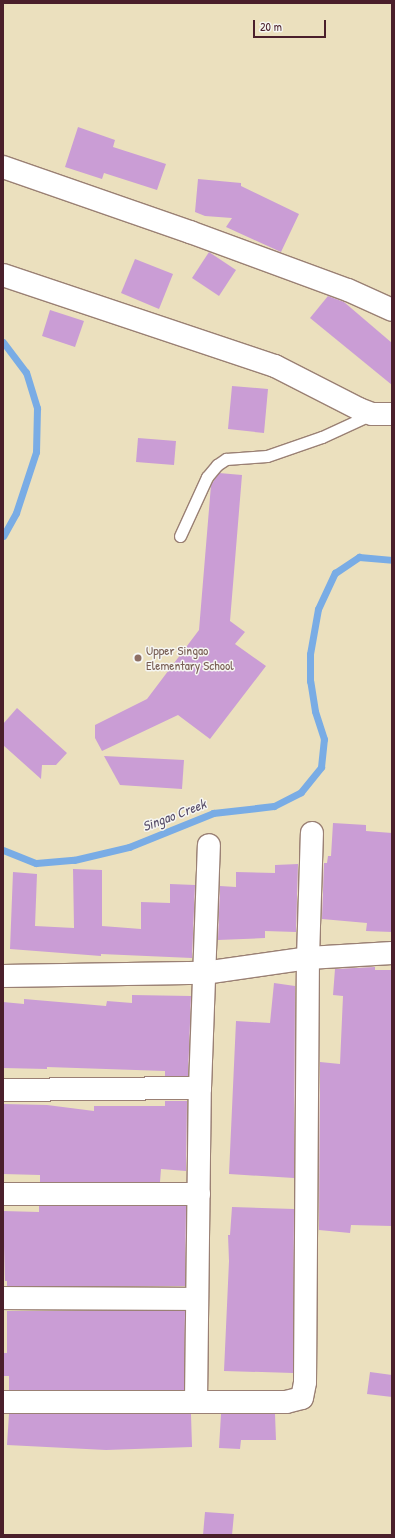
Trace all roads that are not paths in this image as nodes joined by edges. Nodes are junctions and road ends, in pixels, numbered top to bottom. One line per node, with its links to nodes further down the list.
1 (3, 167): 3 (street)
2 (3, 275): 4 (street)
3 (392, 310)
4 (382, 414): 5 (lane)
5 (180, 536)
6 (312, 833): 9 (street)
7 (209, 845): 10 (street)
8 (392, 953): 9 (street)
9 (308, 958): 10 (street); 18 (street)
10 (204, 973): 11 (street); 12 (street)
11 (3, 976)
12 (200, 1088): 13 (street); 15 (street)
13 (3, 1090)
14 (3, 1194): 15 (street)
15 (199, 1194): 17 (street)
16 (3, 1298): 17 (street)
17 (197, 1299): 18 (street)
18 (196, 1401): 19 (street)
19 (3, 1402)

